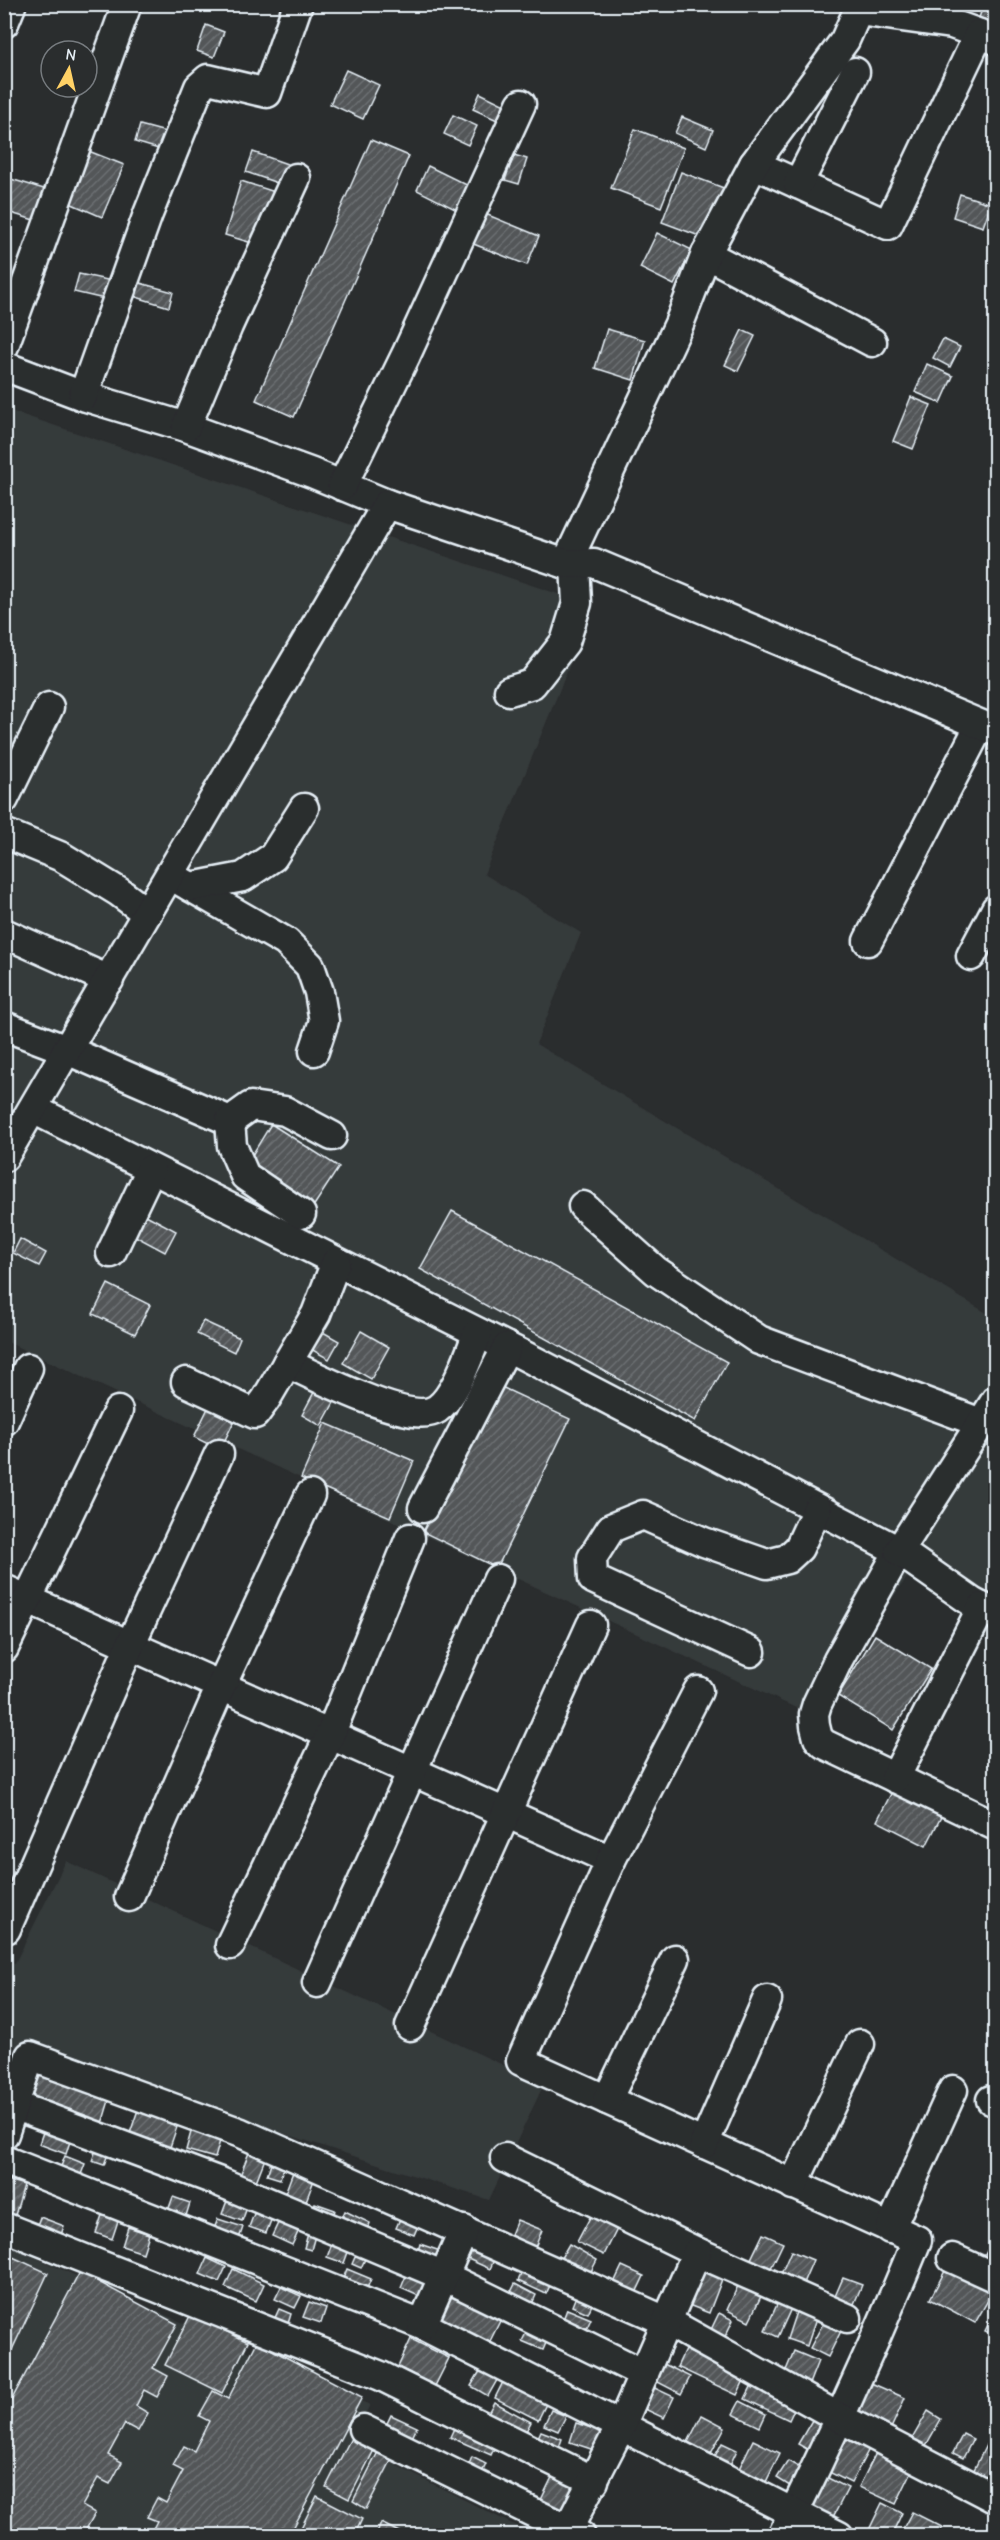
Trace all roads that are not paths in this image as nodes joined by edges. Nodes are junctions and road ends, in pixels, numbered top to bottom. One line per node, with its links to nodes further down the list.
1 (127, 4): 12 (street)
2 (298, 4): 14 (street)
3 (860, 8): 4 (street); 7 (street)
4 (987, 37): 9 (street)
5 (855, 72): 9 (street)
6 (521, 104): 16 (street)
7 (754, 164): 9 (street); 10 (street)
8 (296, 178): 15 (street)
9 (798, 184)
10 (706, 254): 11 (street); 18 (street)
11 (872, 342)
12 (4, 346)
13 (4, 366): 14 (street)
14 (83, 396): 15 (street)
15 (186, 427): 16 (street)
16 (342, 486): 17 (street)
17 (387, 504): 18 (street); 25 (street)
18 (570, 564): 19 (street); 21 (street)
19 (509, 691)
20 (49, 706): 22 (street)
21 (988, 728): 29 (street)
22 (4, 798)
23 (304, 808): 25 (street)
24 (4, 833): 27 (street)
25 (180, 881): 27 (street); 34 (street)
26 (996, 909): 30 (street)
27 (147, 913): 31 (street)
28 (4, 933): 31 (street)
29 (868, 941)
30 (971, 956)
31 (109, 980): 33 (street)
32 (4, 1026): 33 (street)
33 (67, 1050): 35 (street); 36 (street)
34 (314, 1051)
35 (33, 1109): 38 (street); 39 (street)
36 (230, 1121): 37 (street); 41 (street)
37 (332, 1136)
38 (4, 1157)
39 (151, 1169): 42 (street); 43 (street)
40 (583, 1206): 50 (street)
41 (301, 1214)
42 (111, 1254)
43 (336, 1262): 44 (street); 46 (street)
44 (478, 1333): 45 (street); 46 (street)
45 (507, 1347): 54 (street); 55 (street)
46 (287, 1363): 48 (street)
47 (28, 1368): 51 (street)
48 (186, 1382)
49 (118, 1411): 59 (street)
50 (988, 1412): 57 (street)
51 (4, 1421)
52 (219, 1454): 62 (street)
53 (310, 1495): 65 (street)
54 (423, 1508)
55 (817, 1509): 57 (street); 64 (street)
56 (410, 1538): 67 (street)
57 (899, 1551): 60 (street); 69 (street)
58 (498, 1579): 68 (street)
59 (16, 1593): 62 (street); 63 (street)
60 (989, 1611): 69 (street)
61 (591, 1625): 70 (street)
62 (130, 1645): 65 (street); 74 (street)
63 (4, 1648)
64 (751, 1652)
65 (221, 1686): 67 (street); 73 (street)
66 (698, 1691): 72 (street)
67 (330, 1735): 68 (street); 75 (street)
68 (414, 1772): 70 (street); 77 (street)
69 (895, 1778): 71 (street)
70 (506, 1813): 72 (street); 79 (street)
71 (993, 1820)
72 (611, 1860): 82 (street)
73 (129, 1897)
74 (6, 1929)
75 (230, 1945)
76 (675, 1959): 82 (street)
77 (317, 1983)
78 (766, 2001): 85 (street)
79 (410, 2026)
80 (860, 2044): 88 (street)
81 (953, 2090): 90 (street)
82 (607, 2100): 85 (street)
83 (13, 2105): 84 (street); 91 (street); 94 (street)
84 (4, 2134)
85 (704, 2144): 88 (street)
86 (505, 2158): 92 (street)
87 (4, 2160): 98 (street)
88 (793, 2185): 90 (street)
89 (4, 2227): 103 (street)
90 (890, 2229): 100 (street)
91 (464, 2230): 94 (street); 97 (street)
92 (697, 2252): 96 (street); 97 (street)
93 (952, 2258): 95 (street)
94 (444, 2276): 98 (street); 99 (street)
95 (996, 2278)
96 (847, 2318)
97 (666, 2321): 99 (street); 100 (street)
98 (422, 2325): 101 (street)
99 (644, 2374): 101 (street)
100 (840, 2418): 104 (street); 105 (street)
101 (621, 2426): 103 (street); 105 (street)
102 (363, 2429): 106 (street)
103 (594, 2481): 106 (street)
104 (996, 2499)
105 (788, 2524): 107 (street)
106 (574, 2532)
107 (839, 2535)

